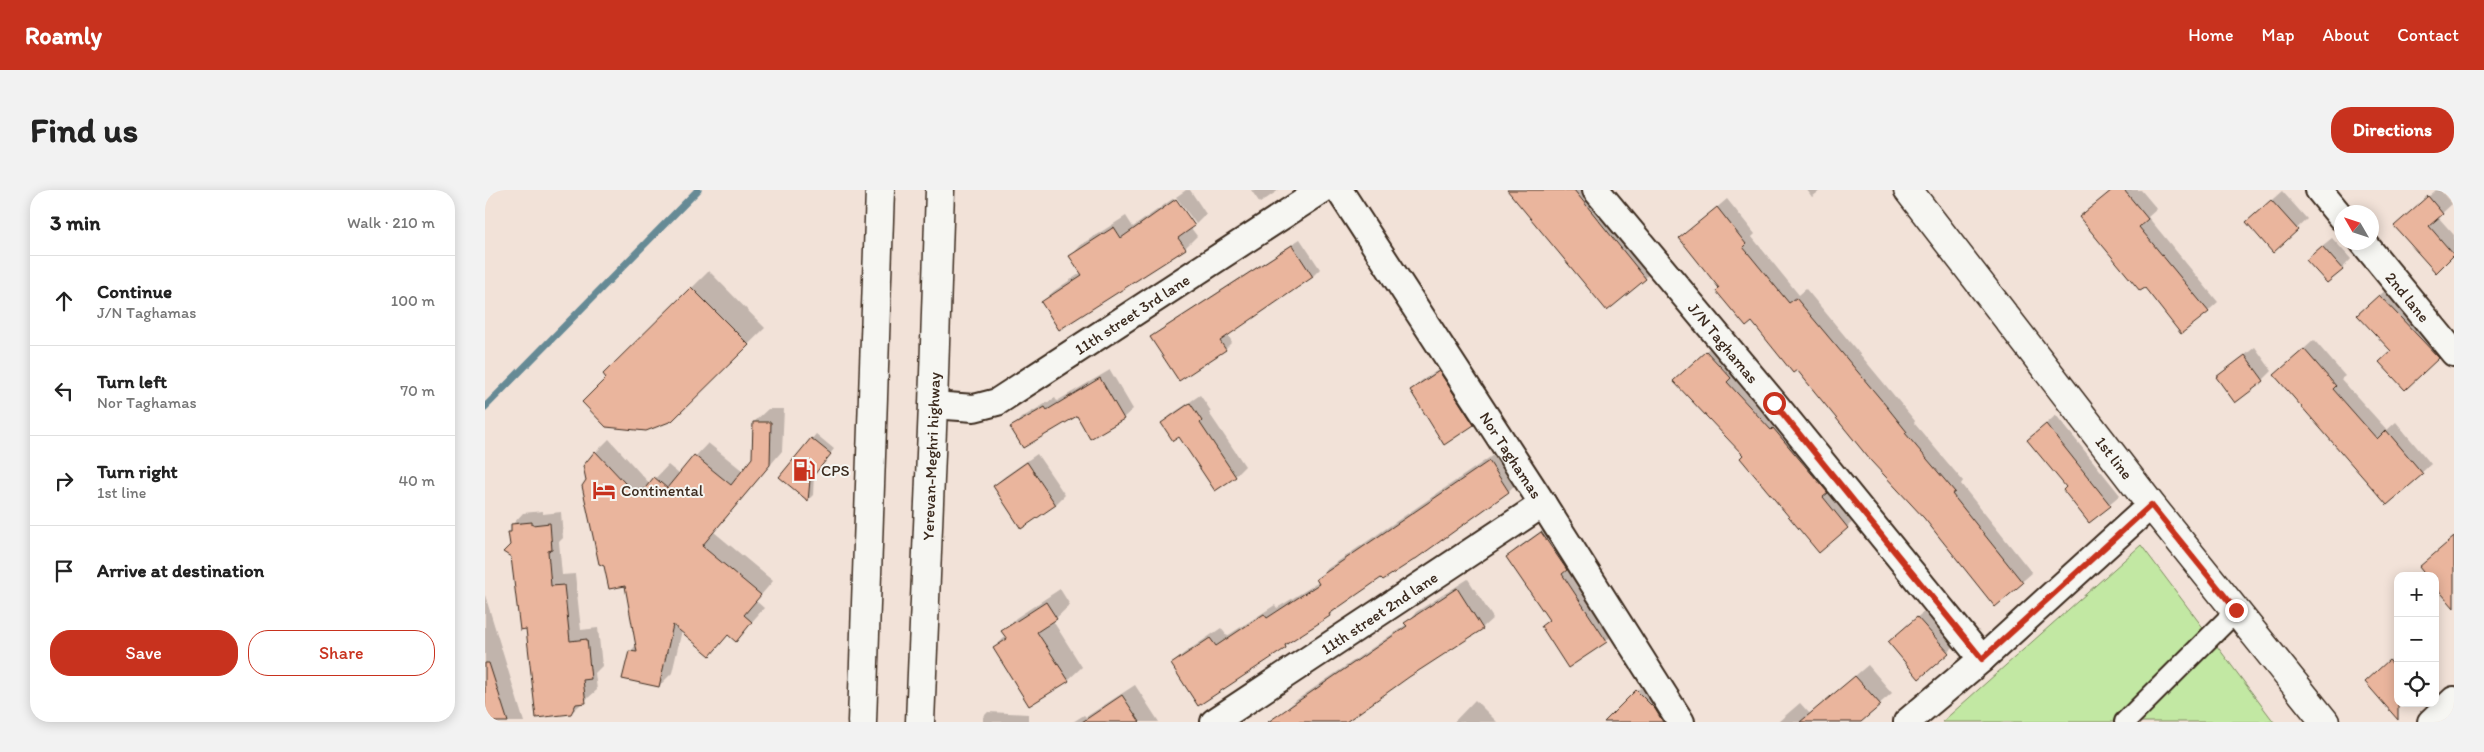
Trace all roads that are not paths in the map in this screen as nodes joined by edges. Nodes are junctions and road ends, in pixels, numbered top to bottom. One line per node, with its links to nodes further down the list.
1 (880, 190): 17 (main road)
2 (940, 190): 11 (main road, Yerevan-Meghri highway)
3 (1322, 190): 11 (street, 11th street 3rd lane)
4 (1339, 190): 12 (street, Nor Taghamas)
5 (1596, 190): 15 (street, J/N Taghamas)
6 (1908, 190): 13 (main road, 1st line)
7 (2319, 190): 8 (street)
8 (2334, 208)
9 (2370, 250): 10 (street, 2nd lane)
10 (2454, 353)
11 (933, 405): 18 (main road, Yerevan-Meghri highway)
12 (1543, 504): 19 (street, 11th street 2nd lane); 20 (street, Nor Taghamas)
13 (2151, 505): 14 (main road, 1st line); 15 (street)
14 (2236, 610): 22 (street); 23 (main road, 1st line)
15 (1982, 659): 21 (street)
16 (2454, 700): 24 (street)
17 (862, 722)
18 (920, 722)
19 (1214, 722)
20 (1681, 722)
21 (1907, 722)
22 (2125, 722)
23 (2325, 722)
24 (2431, 722)

